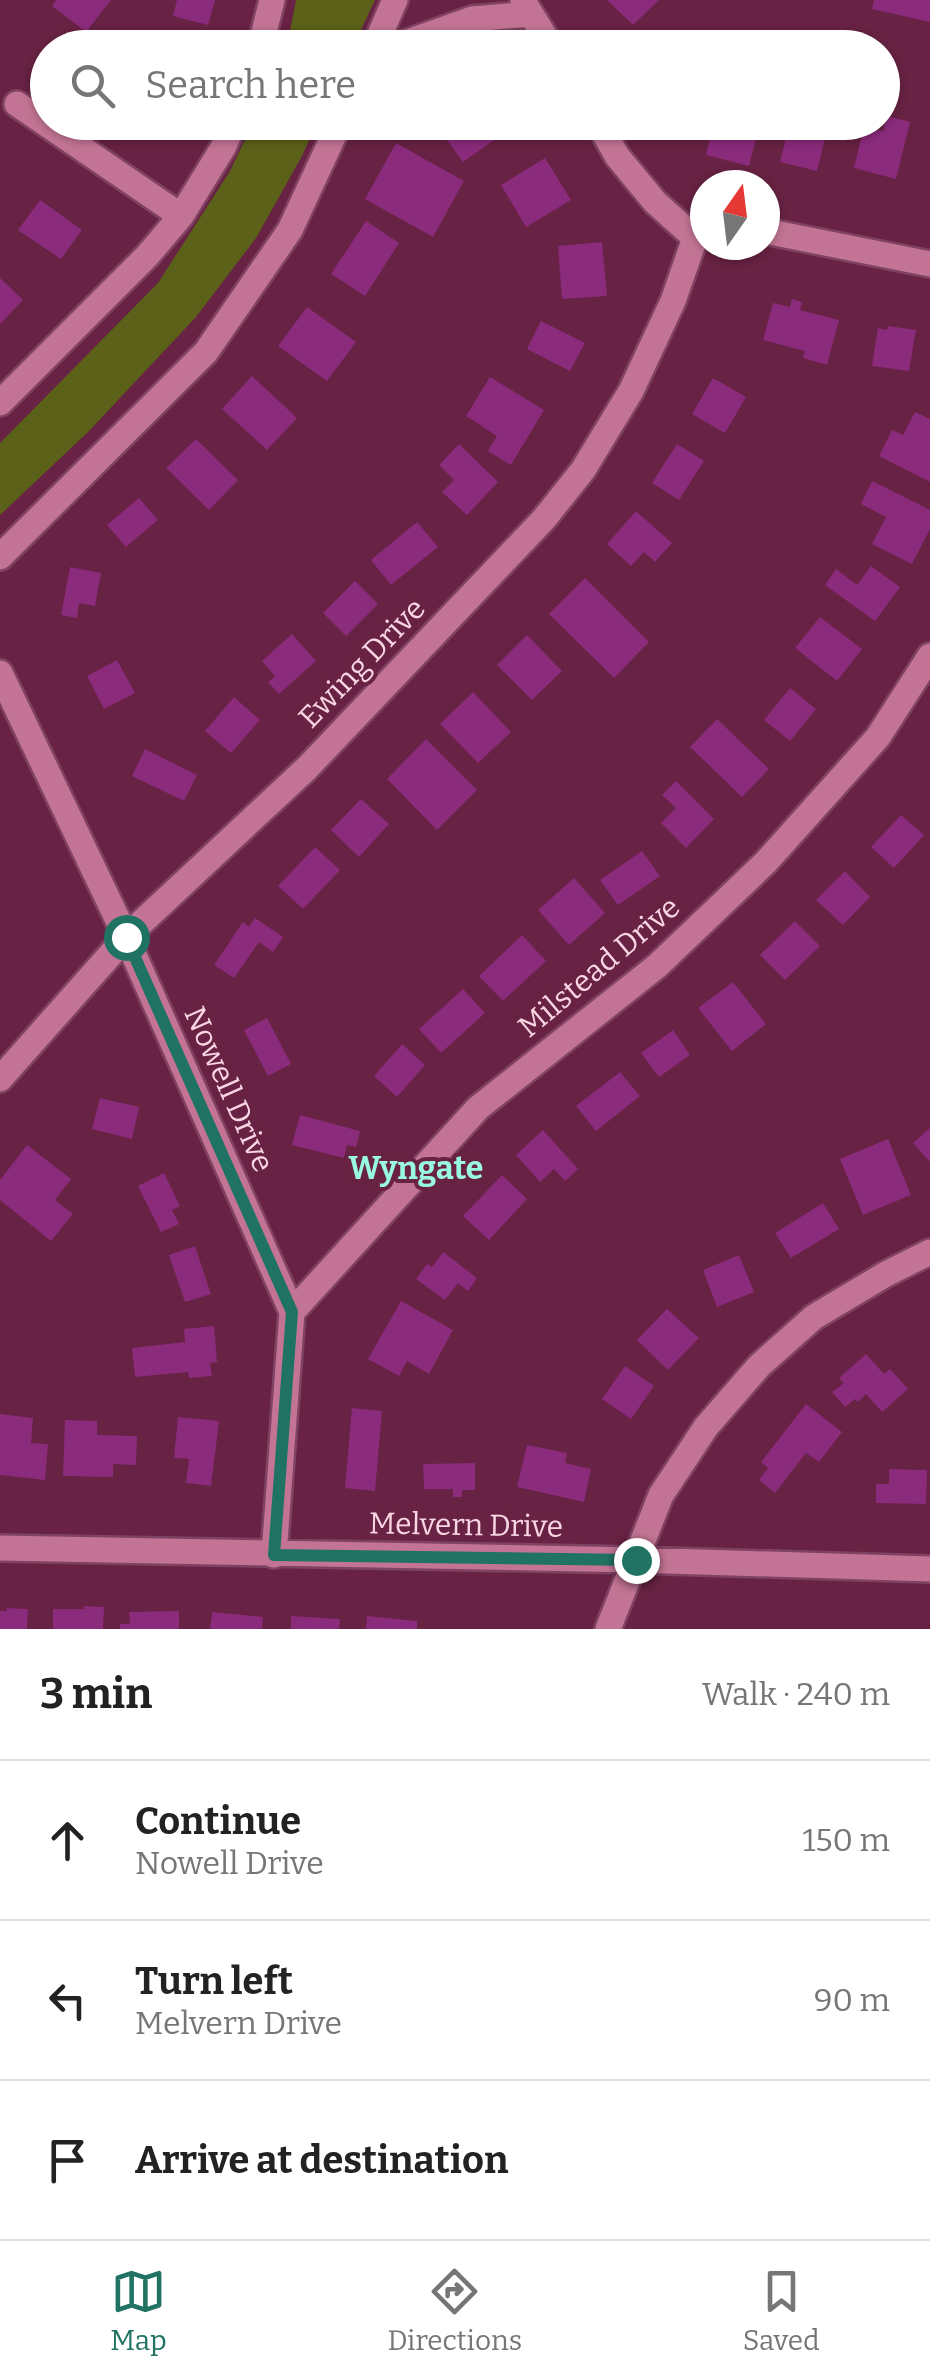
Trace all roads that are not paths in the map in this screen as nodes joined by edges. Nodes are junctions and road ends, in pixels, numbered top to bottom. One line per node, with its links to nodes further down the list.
1 (272, 0): 4 (street)
2 (396, 0): 5 (street)
3 (527, 7): 6 (street); 7 (street)
4 (264, 30)
5 (382, 30)
6 (438, 30)
7 (541, 30)
8 (17, 104): 9 (street)
9 (30, 113)
10 (70, 140): 14 (street)
11 (226, 140): 14 (street)
12 (332, 140): 20 (street)
13 (609, 140): 15 (street)
14 (182, 216): 19 (street)
15 (690, 229)
16 (780, 234): 18 (street)
17 (691, 260): 23 (street, Ewing Drive)
18 (930, 264)
19 (0, 403)
20 (0, 556)
21 (930, 656): 26 (street, Milstead Drive)
22 (0, 673): 23 (street, Nowell Drive)
23 (126, 937): 24 (street, Ewing Drive); 26 (street, Nowell Drive)
24 (0, 1079)
25 (930, 1252): 29 (street)
26 (292, 1312): 28 (street, Nowell Drive)
27 (0, 1548): 28 (street, Melvern Drive)
28 (274, 1555): 29 (street, Melvern Drive)
29 (636, 1560): 30 (street, Melvern Drive); 31 (street)
30 (930, 1570)
31 (608, 1629)

